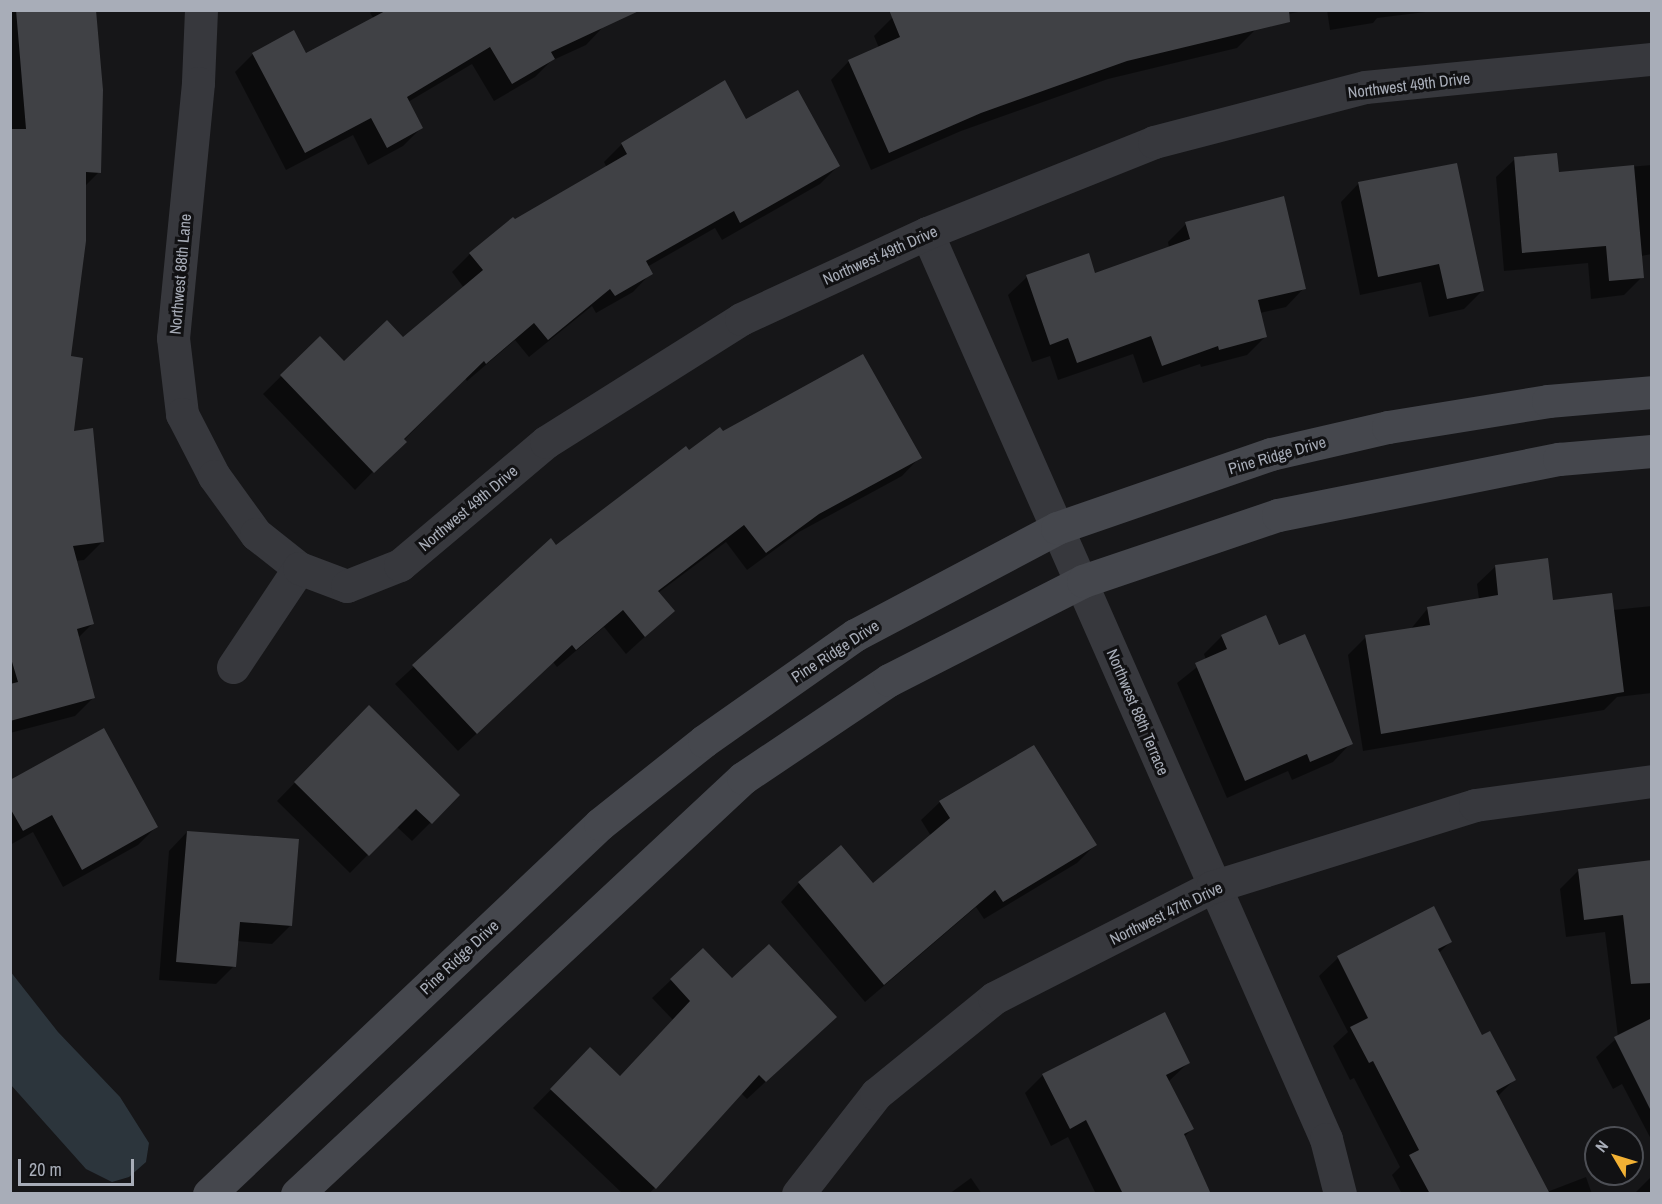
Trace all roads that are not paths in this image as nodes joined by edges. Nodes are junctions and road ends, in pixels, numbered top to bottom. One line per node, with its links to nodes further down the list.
1 (201, 10): 7 (street, Northwest 88th Lane)
2 (1652, 59): 3 (street, Northwest 49th Drive)
3 (927, 233): 6 (street, Northwest 88th Terrace); 7 (street, Northwest 49th Drive)
4 (1652, 392): 6 (street, Pine Ridge Drive)
5 (1652, 451): 8 (street)
6 (1057, 528): 8 (street, Northwest 88th Terrace); 12 (street, Pine Ridge Drive)
7 (299, 568): 9 (street)
8 (1083, 581): 11 (street, Northwest 88th Terrace); 13 (street)
9 (233, 667)
10 (1652, 781): 11 (street, Northwest 47th Drive)
11 (1212, 887): 14 (street, Northwest 47th Drive); 15 (street, Northwest 88th Terrace)
12 (209, 1194)
13 (297, 1194)
14 (798, 1194)
15 (1340, 1194)

